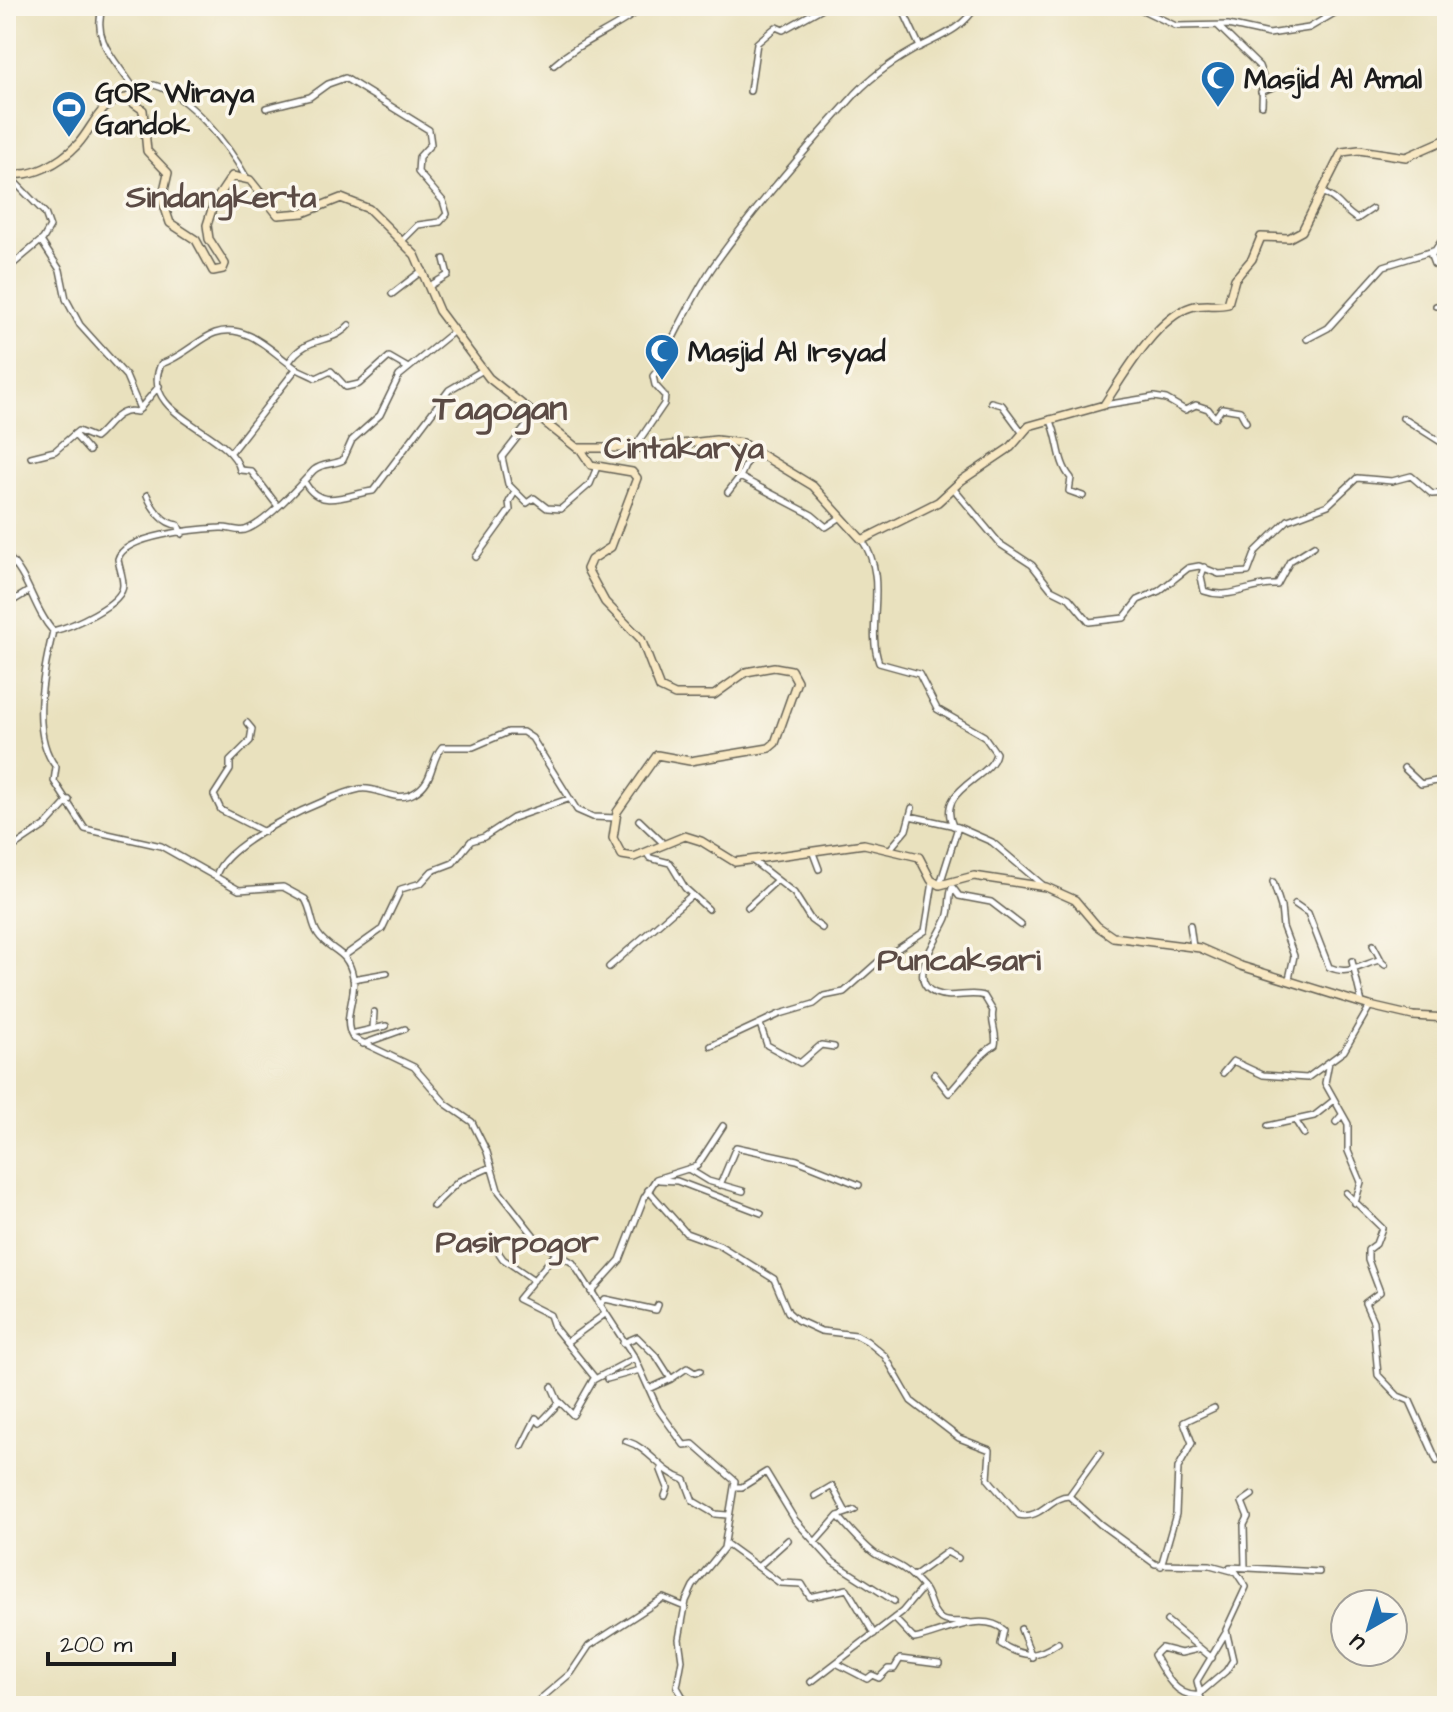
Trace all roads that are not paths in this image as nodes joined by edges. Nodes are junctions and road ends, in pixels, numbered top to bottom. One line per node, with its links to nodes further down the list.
1 (103, 6): 14 (street)
2 (645, 6): 12 (street)
3 (826, 6): 15 (street)
4 (901, 6): 11 (street)
5 (976, 6): 11 (street)
6 (1134, 6): 9 (street)
7 (1346, 6): 9 (street)
8 (1442, 6): 10 (main road)
9 (1218, 25): 16 (street)
10 (1447, 37)
11 (920, 47): 56 (street)
12 (554, 65)
13 (1286, 81): 16 (street)
14 (135, 90): 17 (street); 22 (street)
15 (750, 91)
16 (1261, 92): 18 (street)
17 (126, 98): 21 (main road); 22 (main road)
18 (1262, 105)
19 (266, 108): 26 (street)
20 (1447, 139): 23 (main road)
21 (6, 172): 27 (street)
22 (246, 177): 26 (main road)
23 (1323, 193): 24 (street); 46 (main road)
24 (1372, 209)
25 (1447, 233): 28 (street)
26 (403, 240): 30 (main road)
27 (41, 241): 31 (street); 47 (street)
28 (1433, 251): 32 (street); 39 (street)
29 (444, 259): 33 (street)
30 (423, 269): 33 (main road); 34 (street)
31 (6, 270)
32 (1447, 274)
33 (431, 285): 38 (main road)
34 (392, 294)
35 (1447, 304): 36 (street)
36 (1436, 306)
37 (349, 325): 40 (street)
38 (454, 331): 41 (street); 43 (main road)
39 (1307, 339)
40 (289, 362): 42 (street); 44 (street)
41 (408, 368): 42 (street); 63 (street)
42 (296, 369): 59 (street)
43 (483, 370): 48 (main road); 63 (street)
44 (160, 385): 47 (street); 59 (street)
45 (991, 402): 52 (street)
46 (1104, 405): 49 (main road); 51 (street)
47 (140, 409): 53 (street)
48 (536, 414): 57 (main road); 65 (street)
49 (1050, 418): 52 (main road); 69 (street)
50 (1403, 418): 54 (street)
51 (1246, 422)
52 (1022, 432): 64 (main road)
53 (74, 434): 58 (street); 60 (street)
54 (1447, 446)
55 (753, 447): 56 (main road); 62 (street); 71 (main road)
56 (634, 448): 57 (main road)
57 (581, 450): 61 (main road)
58 (89, 451)
59 (231, 452): 70 (street)
60 (31, 457)
61 (597, 467): 65 (street); 88 (main road)
62 (740, 477): 66 (street); 71 (street)
63 (304, 483): 70 (street)
64 (953, 488): 73 (main road); 77 (street)
65 (515, 492): 76 (street)
66 (728, 492)
67 (1447, 493): 77 (street)
68 (147, 495): 72 (street)
69 (1083, 496)
70 (277, 505): 72 (street)
71 (841, 517): 73 (main road)
72 (182, 534): 80 (street)
73 (862, 540): 90 (street)
74 (1314, 546): 77 (street)
75 (6, 555): 78 (street)
76 (476, 557)
77 (1204, 567)
78 (29, 591): 79 (street); 80 (street)
79 (6, 605)
80 (53, 631): 85 (street)
81 (247, 723): 91 (street)
82 (1404, 768): 83 (street)
83 (1447, 779)
84 (568, 799): 88 (street); 91 (street); 114 (street)
85 (69, 800): 94 (street); 99 (street)
86 (912, 808): 87 (street)
87 (910, 816): 90 (street); 93 (street)
88 (616, 818): 95 (main road)
89 (639, 820): 92 (street)
90 (955, 826): 102 (street); 104 (street)
91 (264, 832): 99 (street)
92 (663, 843): 95 (main road); 97 (main road)
93 (890, 849): 96 (main road); 102 (main road)
94 (6, 852)
95 (646, 852): 105 (street)
96 (813, 853): 97 (main road); 98 (street)
97 (753, 861): 100 (street)
98 (819, 869)
99 (216, 876): 114 (street)
100 (777, 880): 107 (street); 111 (street)
101 (1273, 882): 120 (street)
102 (937, 884): 103 (main road); 124 (street)
103 (951, 886): 104 (main road); 109 (street); 135 (street)
104 (1046, 887): 113 (main road)
105 (692, 895): 108 (street); 116 (street)
106 (1295, 904): 117 (street)
107 (748, 907)
108 (708, 909)
109 (1021, 925)
110 (1190, 925): 113 (street)
111 (822, 928)
112 (1373, 945): 117 (street)
113 (1193, 947): 120 (main road)
114 (344, 956): 119 (street)
115 (1352, 961): 117 (street)
116 (609, 967)
117 (1353, 970): 121 (street)
118 (387, 973): 119 (street)
119 (353, 979): 128 (street)
120 (1289, 979): 121 (main road)
121 (1366, 1004): 123 (main road); 133 (street)
122 (374, 1012): 126 (street)
123 (1446, 1018): 132 (street)
124 (760, 1024): 130 (street); 131 (street)
125 (386, 1026): 126 (street)
126 (373, 1028): 128 (street)
127 (405, 1029): 129 (street)
128 (351, 1034): 129 (street)
129 (362, 1044): 143 (street)
130 (711, 1046)
131 (834, 1047)
132 (1447, 1053)
133 (1329, 1061): 134 (street); 136 (street)
134 (1223, 1073)
135 (934, 1074)
136 (1333, 1101): 137 (street); 138 (street)
137 (1342, 1115): 139 (street); 150 (street)
138 (1295, 1120): 141 (street); 142 (street)
139 (1336, 1122)
140 (723, 1126): 144 (street)
141 (1268, 1126)
142 (1304, 1134)
143 (491, 1167): 151 (street); 154 (street)
144 (690, 1170): 145 (street); 147 (street)
145 (720, 1185): 146 (street); 148 (street)
146 (859, 1185)
147 (650, 1187): 152 (street); 156 (street); 181 (street)
148 (743, 1191)
149 (1346, 1193): 150 (street)
150 (1355, 1203): 175 (street)
151 (433, 1206)
152 (761, 1213)
153 (492, 1243): 155 (street)
154 (557, 1252): 155 (street); 156 (street)
155 (534, 1280): 160 (street)
156 (591, 1292): 157 (street)
157 (600, 1305): 158 (street); 159 (street)
158 (658, 1305)
159 (605, 1314): 160 (street); 161 (street)
160 (568, 1341): 165 (street)
161 (623, 1343): 162 (street); 167 (street)
162 (635, 1358): 163 (street); 165 (street)
163 (640, 1370): 166 (street); 169 (street)
164 (700, 1371): 167 (street)
165 (595, 1378): 170 (street)
166 (607, 1379)
167 (671, 1379): 169 (street)
168 (552, 1387): 170 (street)
169 (649, 1389): 177 (street)
170 (559, 1403): 173 (street)
171 (1214, 1408): 191 (street)
172 (626, 1441): 176 (street)
173 (522, 1446)
174 (1100, 1453): 181 (street)
175 (1437, 1461)
176 (662, 1469): 179 (street); 184 (street)
177 (735, 1487): 184 (street); 187 (street)
178 (1252, 1495): 193 (street)
179 (665, 1496)
180 (815, 1496): 183 (street)
181 (1069, 1496): 191 (street)
182 (855, 1510): 183 (street)
183 (846, 1512): 185 (street)
184 (727, 1515): 188 (street)
185 (838, 1516): 187 (street); 195 (street)
186 (788, 1540): 190 (street)
187 (815, 1542): 197 (street)
188 (725, 1543): 190 (street); 198 (street)
189 (958, 1558): 195 (street)
190 (759, 1566): 204 (street)
191 (1161, 1566): 192 (street)
192 (1225, 1567): 193 (street); 203 (street)
193 (1245, 1567): 194 (street)
194 (1319, 1572)
195 (914, 1576): 196 (street)
196 (923, 1587): 199 (street); 201 (street)
197 (894, 1601)
198 (685, 1607): 213 (street); 214 (street)
199 (894, 1618): 201 (street); 204 (street)
200 (1167, 1621): 206 (street)
201 (973, 1624): 207 (street)
202 (1021, 1629): 207 (street)
203 (1226, 1633): 208 (street); 212 (street)
204 (874, 1634): 209 (street)
205 (1058, 1643): 207 (street)
206 (1198, 1649): 208 (street); 212 (street)
207 (1032, 1657)
208 (1212, 1658): 212 (street)
209 (835, 1663): 210 (street); 211 (street)
210 (939, 1664)
211 (811, 1682)
212 (1200, 1694): 215 (street)
213 (532, 1706)
214 (688, 1706)
215 (1205, 1706)

